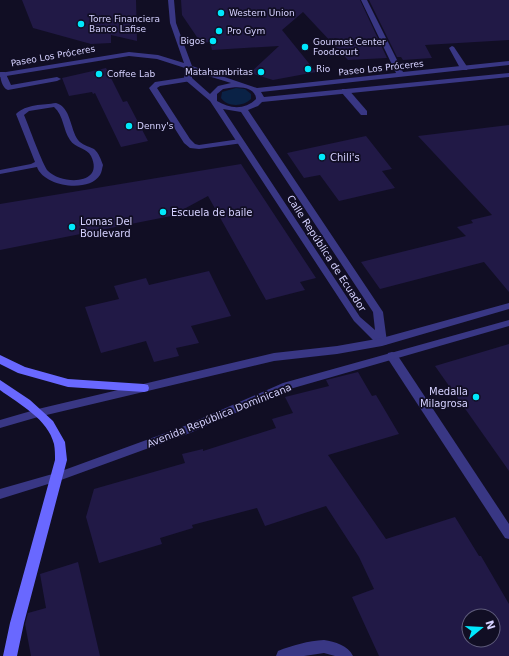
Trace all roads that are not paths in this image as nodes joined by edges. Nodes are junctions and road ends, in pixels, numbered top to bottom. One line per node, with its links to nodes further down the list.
1 (171, 0): 5 (street)
2 (364, 0): 8 (street)
3 (452, 48): 6 (street)
4 (509, 63): 6 (street, Paseo Los Próceres)
5 (189, 68): 7 (street, Paseo Los Próceres); 11 (street); 12 (street, Paseo Los Próceres)
6 (464, 68): 8 (street, Paseo Los Próceres)
7 (1, 74): 10 (street)
8 (401, 75): 13 (street, Paseo Los Próceres)
9 (509, 75): 14 (street, Paseo Los Próceres)
10 (57, 79)
11 (188, 79): 16 (street, Calle República de Ecuador); 19 (street)
12 (248, 86): 13 (street, Paseo Los Próceres); 16 (street)
13 (256, 90): 15 (street)
14 (345, 91): 15 (street, Paseo Los Próceres); 18 (street)
15 (260, 100): 17 (street)
16 (214, 101): 17 (street); 19 (street, Calle República de Ecuador)
17 (243, 109): 24 (street, Calle República de Ecuador)
18 (364, 112)
19 (240, 140): 24 (street, Calle República de Ecuador)
20 (39, 163): 20 (street); 21 (street)
21 (0, 172)
22 (509, 306): 24 (street)
23 (509, 323): 25 (street, Avenida República Dominicana)
24 (382, 342): 28 (street)
25 (392, 356): 31 (street, Avenida República Dominicana); 33 (street)
26 (0, 359): 28 (main road)
27 (0, 384): 29 (main road)
28 (144, 388): 29 (street)
29 (38, 413): 30 (street); 31 (main road)
30 (0, 424)
31 (57, 477): 32 (street, Avenida República Dominicana); 34 (main road)
32 (0, 494)
33 (509, 534)
34 (10, 656)
35 (283, 656): 36 (street)
36 (346, 656)

